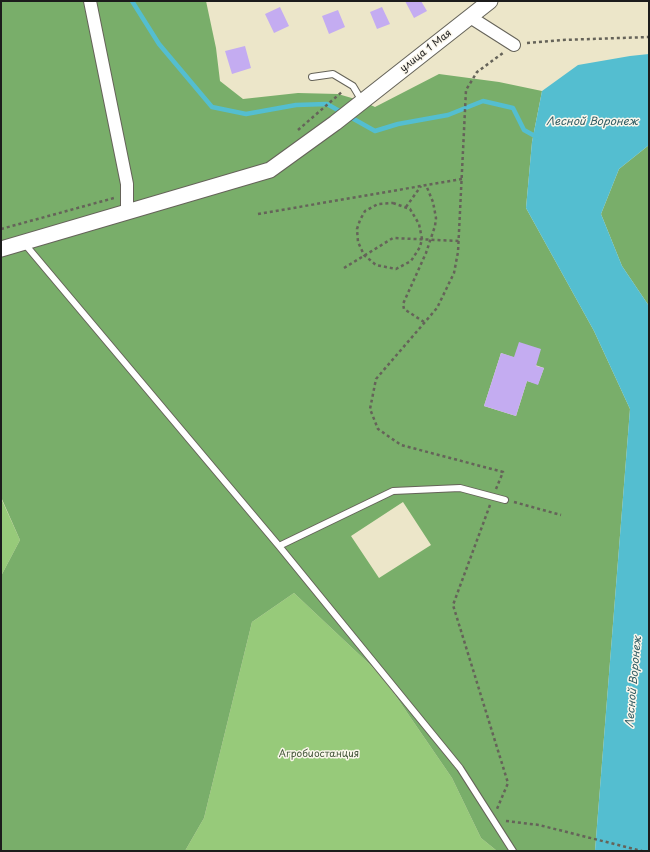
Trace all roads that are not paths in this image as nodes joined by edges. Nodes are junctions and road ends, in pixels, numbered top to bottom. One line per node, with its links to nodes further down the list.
1 (90, 1): 7 (street)
2 (490, 1): 3 (street, улица 1 Мая)
3 (470, 17): 4 (street); 6 (street, улица 1 Мая)
4 (514, 45)
5 (312, 77): 6 (lane)
6 (362, 101): 7 (street, улица 1 Мая)
7 (127, 211): 8 (street, улица 1 Мая)
8 (23, 242): 9 (street, улица 1 Мая); 11 (lane)
9 (1, 249)
10 (506, 500): 11 (lane)
11 (279, 546): 12 (lane)
12 (512, 851)

